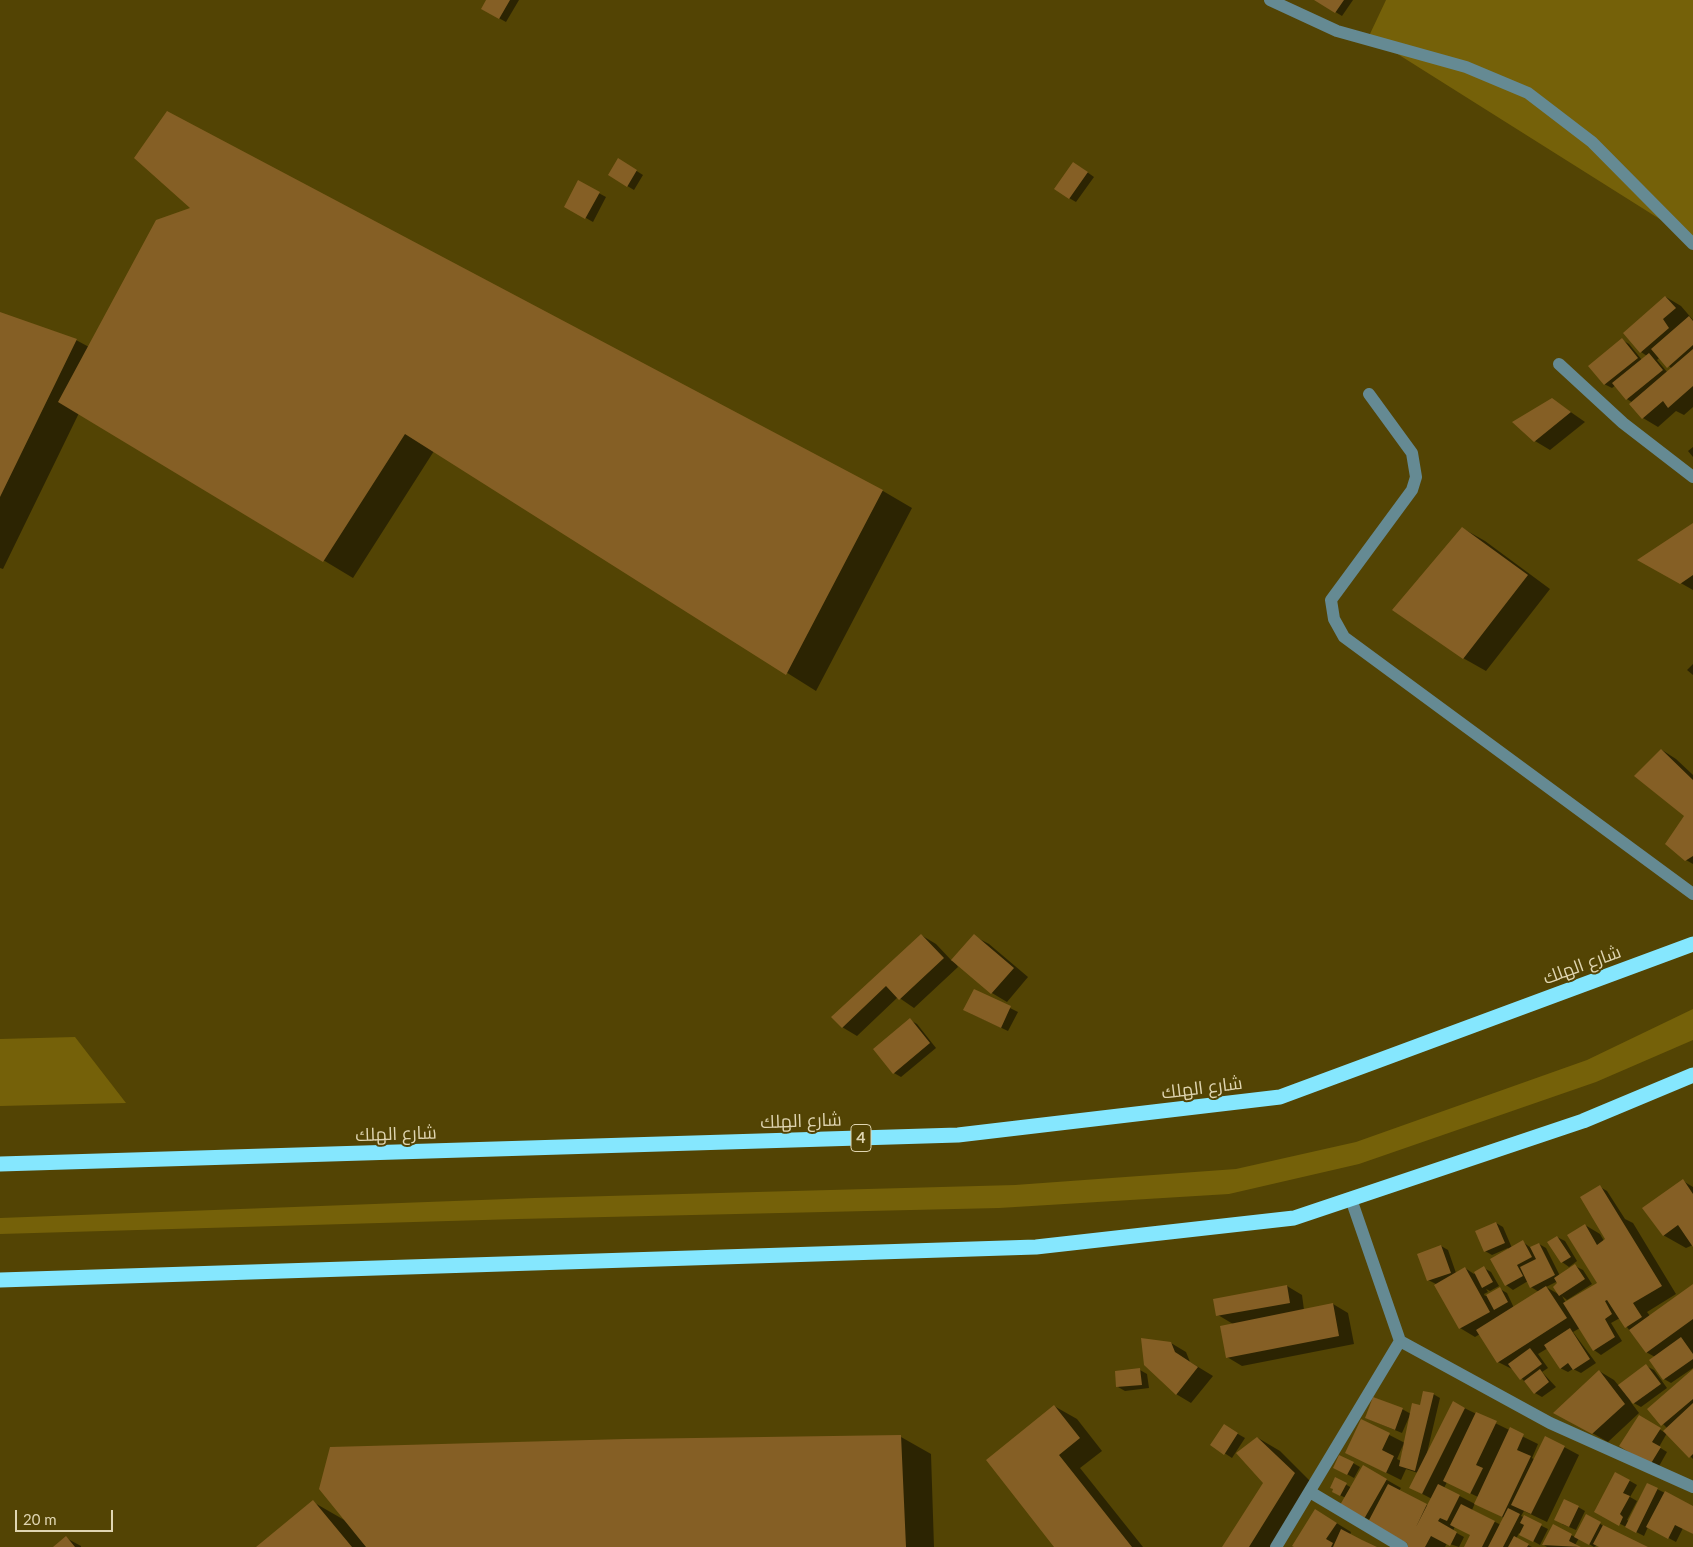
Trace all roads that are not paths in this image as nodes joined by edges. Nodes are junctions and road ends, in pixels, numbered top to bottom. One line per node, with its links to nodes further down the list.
1 (1270, 0): 2 (street)
2 (1693, 244)
3 (1559, 364): 5 (street)
4 (1369, 394): 6 (street)
5 (1693, 477)
6 (1693, 894)
7 (1693, 944): 9 (highway, شارع الهلك / 4)
8 (1693, 1075): 10 (highway)
9 (0, 1164)
10 (1351, 1199): 11 (highway); 12 (street)
11 (0, 1280)
12 (1400, 1341): 13 (street); 14 (street)
13 (1693, 1487)
14 (1310, 1492): 15 (street); 16 (street)
15 (1276, 1547)
16 (1402, 1547)

